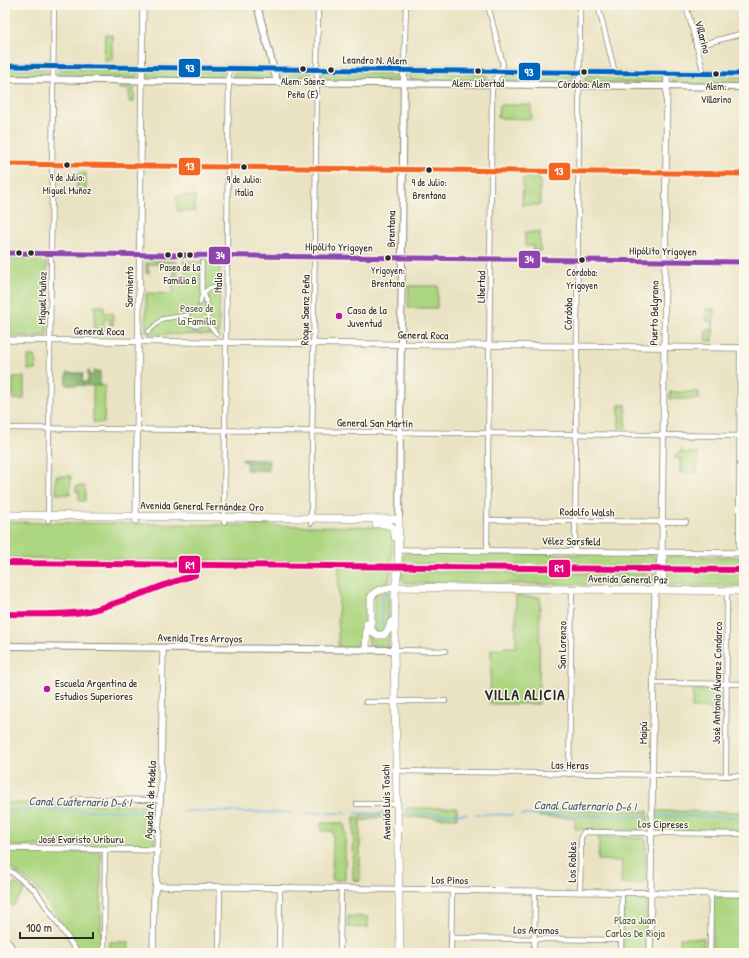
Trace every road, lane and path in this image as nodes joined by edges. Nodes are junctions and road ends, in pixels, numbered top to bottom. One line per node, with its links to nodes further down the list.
1 (54, 5): 13 (street, Miguel Muñoz)
2 (143, 5): 14 (street, Sarmiento)
3 (258, 5): 16 (main road)
4 (318, 5): 17 (street, Roque Saenz Peña)
5 (406, 5): 18 (street, Brentana)
6 (488, 5): 19 (street, Libertad)
7 (580, 5): 20 (street, Córdoba)
8 (598, 5): 21 (street)
9 (686, 5): 11 (street, Villarino)
10 (744, 33): 11 (street)
11 (696, 46): 23 (street, Villarino)
12 (5, 66): 13 (main road, Leandro N. Alem)
13 (54, 67): 14 (main road, Leandro N. Alem); 26 (street, Miguel Muñoz)
14 (142, 68): 15 (main road, Leandro N. Alem); 27 (street, Sarmiento)
15 (229, 68): 16 (main road, Leandro N. Alem); 28 (street, Italia)
16 (274, 69): 17 (main road, Leandro N. Alem); 29 (main road)
17 (317, 70): 18 (main road, Leandro N. Alem); 30 (street, Roque Saenz Peña)
18 (404, 70): 19 (main road, Leandro N. Alem); 31 (main road, Brentana)
19 (500, 71): 20 (main road, Leandro N. Alem); 32 (street, Libertad)
20 (580, 72): 21 (main road, Leandro N. Alem); 33 (street, Córdoba)
21 (615, 73): 22 (main road, Leandro N. Alem)
22 (667, 73): 23 (main road, Leandro N. Alem); 34 (street, Puerto Belgrano)
23 (704, 74): 24 (main road, Leandro N. Alem)
24 (744, 74)
25 (5, 79): 26 (main road, Leandro N. Alem)
26 (53, 80): 27 (main road, Leandro N. Alem); 37 (street, Miguel Muñoz)
27 (142, 80): 28 (main road, Leandro N. Alem); 38 (street, Sarmiento)
28 (229, 82): 29 (main road, Leandro N. Alem); 39 (street, Italia)
29 (277, 82): 30 (main road, Leandro N. Alem)
30 (317, 82): 31 (main road, Leandro N. Alem); 40 (street, Roque Saenz Peña)
31 (404, 83): 32 (main road, Leandro N. Alem); 41 (main road, Brentana)
32 (493, 84): 33 (main road, Leandro N. Alem); 42 (street, Libertad)
33 (580, 85): 34 (main road, Leandro N. Alem); 43 (street, Córdoba)
34 (667, 86): 35 (main road, Leandro N. Alem); 44 (street, Puerto Belgrano)
35 (744, 87)
36 (5, 164): 37 (street)
37 (52, 165): 38 (street); 47 (street, Miguel Muñoz)
38 (141, 166): 39 (street); 48 (street, Sarmiento)
39 (228, 167): 40 (street); 49 (street, Italia)
40 (316, 168): 41 (street); 50 (street, Roque Saenz Peña)
41 (403, 170): 42 (street); 51 (main road, Brentana)
42 (491, 171): 43 (street); 52 (street, Libertad)
43 (579, 172): 44 (street); 53 (street, Córdoba)
44 (666, 173): 45 (street); 54 (street, Puerto Belgrano)
45 (744, 174)
46 (5, 253): 47 (street, Hipólito Yrigoyen)
47 (51, 253): 48 (street, Hipólito Yrigoyen); 66 (street, Miguel Muñoz)
48 (139, 254): 49 (street, Hipólito Yrigoyen); 67 (street, Sarmiento)
49 (227, 256): 50 (street, Hipólito Yrigoyen); 68 (street, Italia)
50 (315, 257): 51 (street, Hipólito Yrigoyen); 69 (street, Roque Saenz Peña)
51 (402, 258): 52 (street, Hipólito Yrigoyen); 70 (main road, Brentana)
52 (490, 259): 53 (street, Hipólito Yrigoyen); 71 (street, Libertad)
53 (578, 260): 54 (street, Hipólito Yrigoyen); 72 (street, Córdoba)
54 (665, 261): 56 (street, Hipólito Yrigoyen); 73 (street, Puerto Belgrano)
55 (202, 262): 58 (street)
56 (744, 262)
57 (219, 286): 58 (street)
58 (203, 293): 59 (street); 62 (street)
59 (200, 303)
60 (188, 315): 61 (street)
61 (178, 317): 62 (street); 63 (street)
62 (206, 322): 64 (street)
63 (148, 332)
64 (217, 334)
65 (5, 340): 66 (street, General Roca)
66 (50, 341): 67 (street, General Roca); 76 (street, Miguel Muñoz)
67 (138, 342): 68 (street, General Roca); 77 (street, Sarmiento)
68 (226, 343): 69 (street, General Roca); 78 (street, Italia)
69 (313, 344): 70 (street, General Roca); 79 (street, Roque Saenz Peña)
70 (401, 345): 71 (street, General Roca); 80 (main road, Brentana)
71 (489, 346): 72 (street, General Roca); 81 (street, Libertad)
72 (577, 347): 73 (street, General Roca); 82 (street, Córdoba)
73 (664, 348): 74 (street, General Roca); 83 (street, Puerto Belgrano)
74 (742, 348): 84 (street)
75 (5, 428): 76 (street, General San Martín)
76 (49, 429): 77 (street, General San Martín); 86 (street, Miguel Muñoz)
77 (137, 430): 78 (street, General San Martín); 87 (street, Sarmiento)
78 (225, 431): 79 (street, General San Martín); 89 (street, Italia)
79 (312, 432): 80 (street, General San Martín); 92 (street, Roque Saenz Peña)
80 (400, 432): 81 (street, General San Martín); 90 (main road, Brentana)
81 (488, 433): 82 (street, General San Martín); 91 (street, Libertad)
82 (576, 434): 83 (street, General San Martín); 93 (street, Córdoba)
83 (663, 435): 84 (street, General San Martín); 94 (street, Puerto Belgrano)
84 (742, 436): 102 (street)
85 (5, 515): 86 (main road, Avenida General Fernández Oro)
86 (48, 518): 87 (main road, Avenida General Fernández Oro); 88 (main road, Avenida General Fernández Oro)
87 (136, 519): 89 (main road, Avenida General Fernández Oro)
88 (5, 520)
89 (224, 520): 92 (main road, Avenida General Fernández Oro)
90 (399, 520): 92 (main road, Avenida General Fernández Oro); 96 (main road); 98 (main road, Brentana)
91 (487, 520): 93 (street, Rodolfo Walsh); 99 (street, Libertad)
92 (311, 521): 96 (main road, Avenida General Fernández Oro)
93 (575, 521): 94 (street, Rodolfo Walsh); 100 (street, Córdoba)
94 (662, 522): 95 (street, Rodolfo Walsh); 101 (street, Puerto Belgrano)
95 (686, 522)
96 (339, 524): 97 (main road, Avenida General Fernández Oro)
97 (393, 527): 103 (main road, Avenida Luis Toschi)
98 (398, 550): 99 (street, Vélez Sarsfield); 103 (main road, Avenida Luis Toschi)
99 (487, 550): 100 (street, Vélez Sarsfield)
100 (575, 551): 101 (street, Vélez Sarsfield)
101 (662, 552): 102 (street, Vélez Sarsfield); 105 (street, Maipú)
102 (741, 553)
103 (394, 587): 104 (main road, Avenida General Paz); 108 (main road, Avenida Luis Toschi); 108 (main road); 111 (main road); 112 (main road, Avenida Luis Toschi)
104 (572, 589): 105 (main road, Avenida General Paz); 121 (street, San Lorenzo)
105 (659, 590): 106 (main road, Avenida General Paz); 114 (street, Maipú)
106 (727, 591): 107 (main road, Avenida General Paz); 115 (street, José Antonio Álvarez Condarco)
107 (744, 591)
108 (392, 622): 112 (main road, Avenida Luis Toschi)
109 (5, 646): 110 (main road, Avenida Tres Arroyos)
110 (162, 648): 111 (main road, Avenida Tres Arroyos); 126 (street, Agueda A. de Medela)
111 (366, 650): 112 (main road, Avenida Tres Arroyos)
112 (394, 650): 113 (street); 117 (main road, Avenida Luis Toschi)
113 (445, 651)
114 (654, 683): 115 (street); 122 (street, Maipú)
115 (726, 684): 116 (street); 123 (street, José Antonio Álvarez Condarco)
116 (744, 684)
117 (395, 701): 118 (street); 119 (street); 120 (main road, Avenida Luis Toschi)
118 (446, 701)
119 (366, 702)
120 (396, 772): 121 (street, Las Heras); 128 (main road, Avenida Luis Toschi)
121 (569, 774): 122 (street, Las Heras)
122 (653, 775): 123 (street, Las Heras); 130 (street, Maipú)
123 (726, 776): 124 (street, Las Heras)
124 (744, 776)
125 (75, 799): 126 (street)
126 (161, 800): 134 (street, Agueda A. de Medela)
127 (357, 804): 128 (street)
128 (397, 804): 140 (main road, Avenida Luis Toschi)
129 (582, 833): 130 (street, Los Cipreses); 143 (street, Los Robles)
130 (652, 833): 131 (street, Los Cipreses); 145 (street, Maipú)
131 (744, 834)
132 (5, 848): 133 (street, José Evaristo Uriburu)
133 (105, 849): 134 (street, José Evaristo Uriburu); 154 (street)
134 (157, 850): 136 (street, Agueda A. de Medela)
135 (5, 867): 153 (street)
136 (156, 886): 137 (street, Los Pinos); 155 (street, Agueda A. de Medela)
137 (220, 887): 138 (street, Los Pinos); 156 (street)
138 (280, 888): 139 (street, Los Pinos); 157 (street)
139 (341, 888): 140 (street, Los Pinos); 158 (street)
140 (398, 889): 141 (street, Los Pinos); 159 (main road, Avenida Luis Toschi)
141 (452, 890): 142 (street, Los Pinos); 149 (street)
142 (535, 891): 143 (street, Los Pinos); 150 (street)
143 (580, 892): 144 (street, Los Pinos)
144 (622, 892): 145 (street, Los Pinos); 151 (street)
145 (651, 892): 146 (street, Los Pinos); 163 (street, Maipú)
146 (711, 893): 147 (street, Los Pinos); 164 (street)
147 (744, 894)
148 (5, 937): 152 (street)
149 (452, 938): 150 (street, Los Aromos); 160 (street)
150 (534, 939): 151 (street, Los Aromos); 161 (street)
151 (621, 940): 162 (street)
152 (16, 953)
153 (78, 953)
154 (104, 953)
155 (153, 953)
156 (219, 953)
157 (279, 953)
158 (340, 953)
159 (400, 953)
160 (451, 953)
161 (534, 953)
162 (621, 953)
163 (650, 953)
164 (710, 953)

